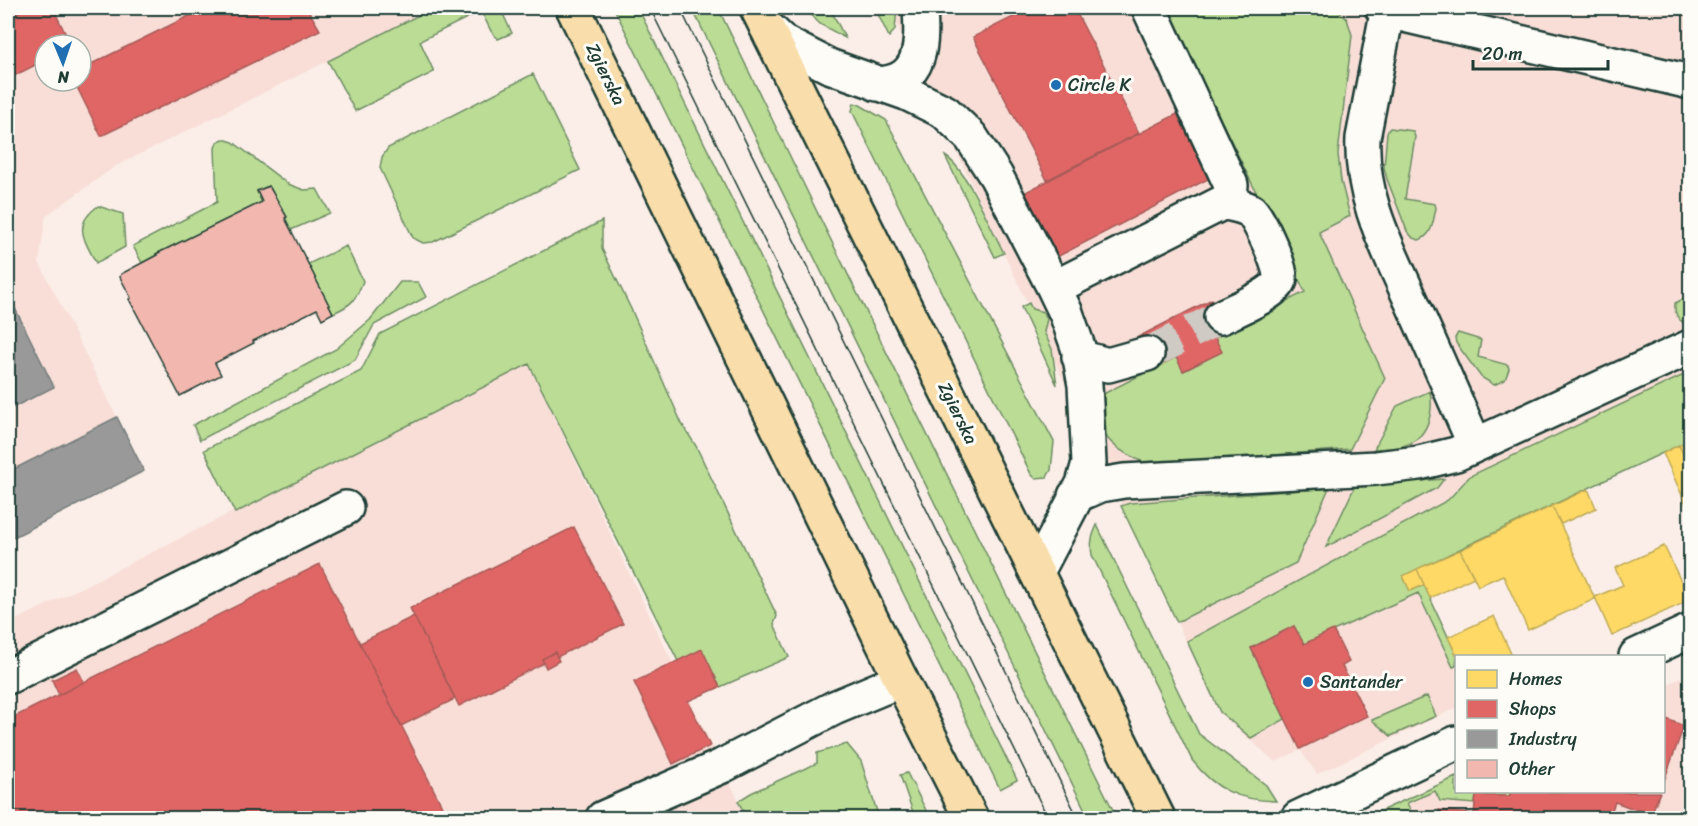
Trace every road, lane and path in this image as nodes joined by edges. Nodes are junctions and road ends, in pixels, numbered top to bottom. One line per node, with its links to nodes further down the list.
1 (573, 8): 21 (main road, Zgierska)
2 (920, 8): 7 (street)
3 (1149, 8): 8 (street)
4 (1386, 9): 6 (street); 14 (street)
5 (762, 16): 7 (street); 17 (main road, Zgierska)
6 (1690, 82)
7 (877, 84): 9 (street)
8 (1224, 202): 9 (street); 10 (street)
9 (1054, 288): 13 (street)
10 (1221, 317)
11 (1690, 346): 14 (street)
12 (1147, 354): 13 (street)
13 (1079, 357): 15 (street)
14 (1475, 445): 15 (street)
15 (1075, 496): 17 (street)
16 (346, 508): 20 (street)
17 (1037, 572): 25 (main road, Zgierska)
18 (1690, 631): 19 (street)
19 (1640, 655)
20 (8, 677)
21 (902, 680): 23 (street); 24 (main road, Zgierska)
22 (1455, 743): 26 (street)
23 (603, 819)
24 (971, 819)
25 (1158, 819)
26 (1299, 819)

